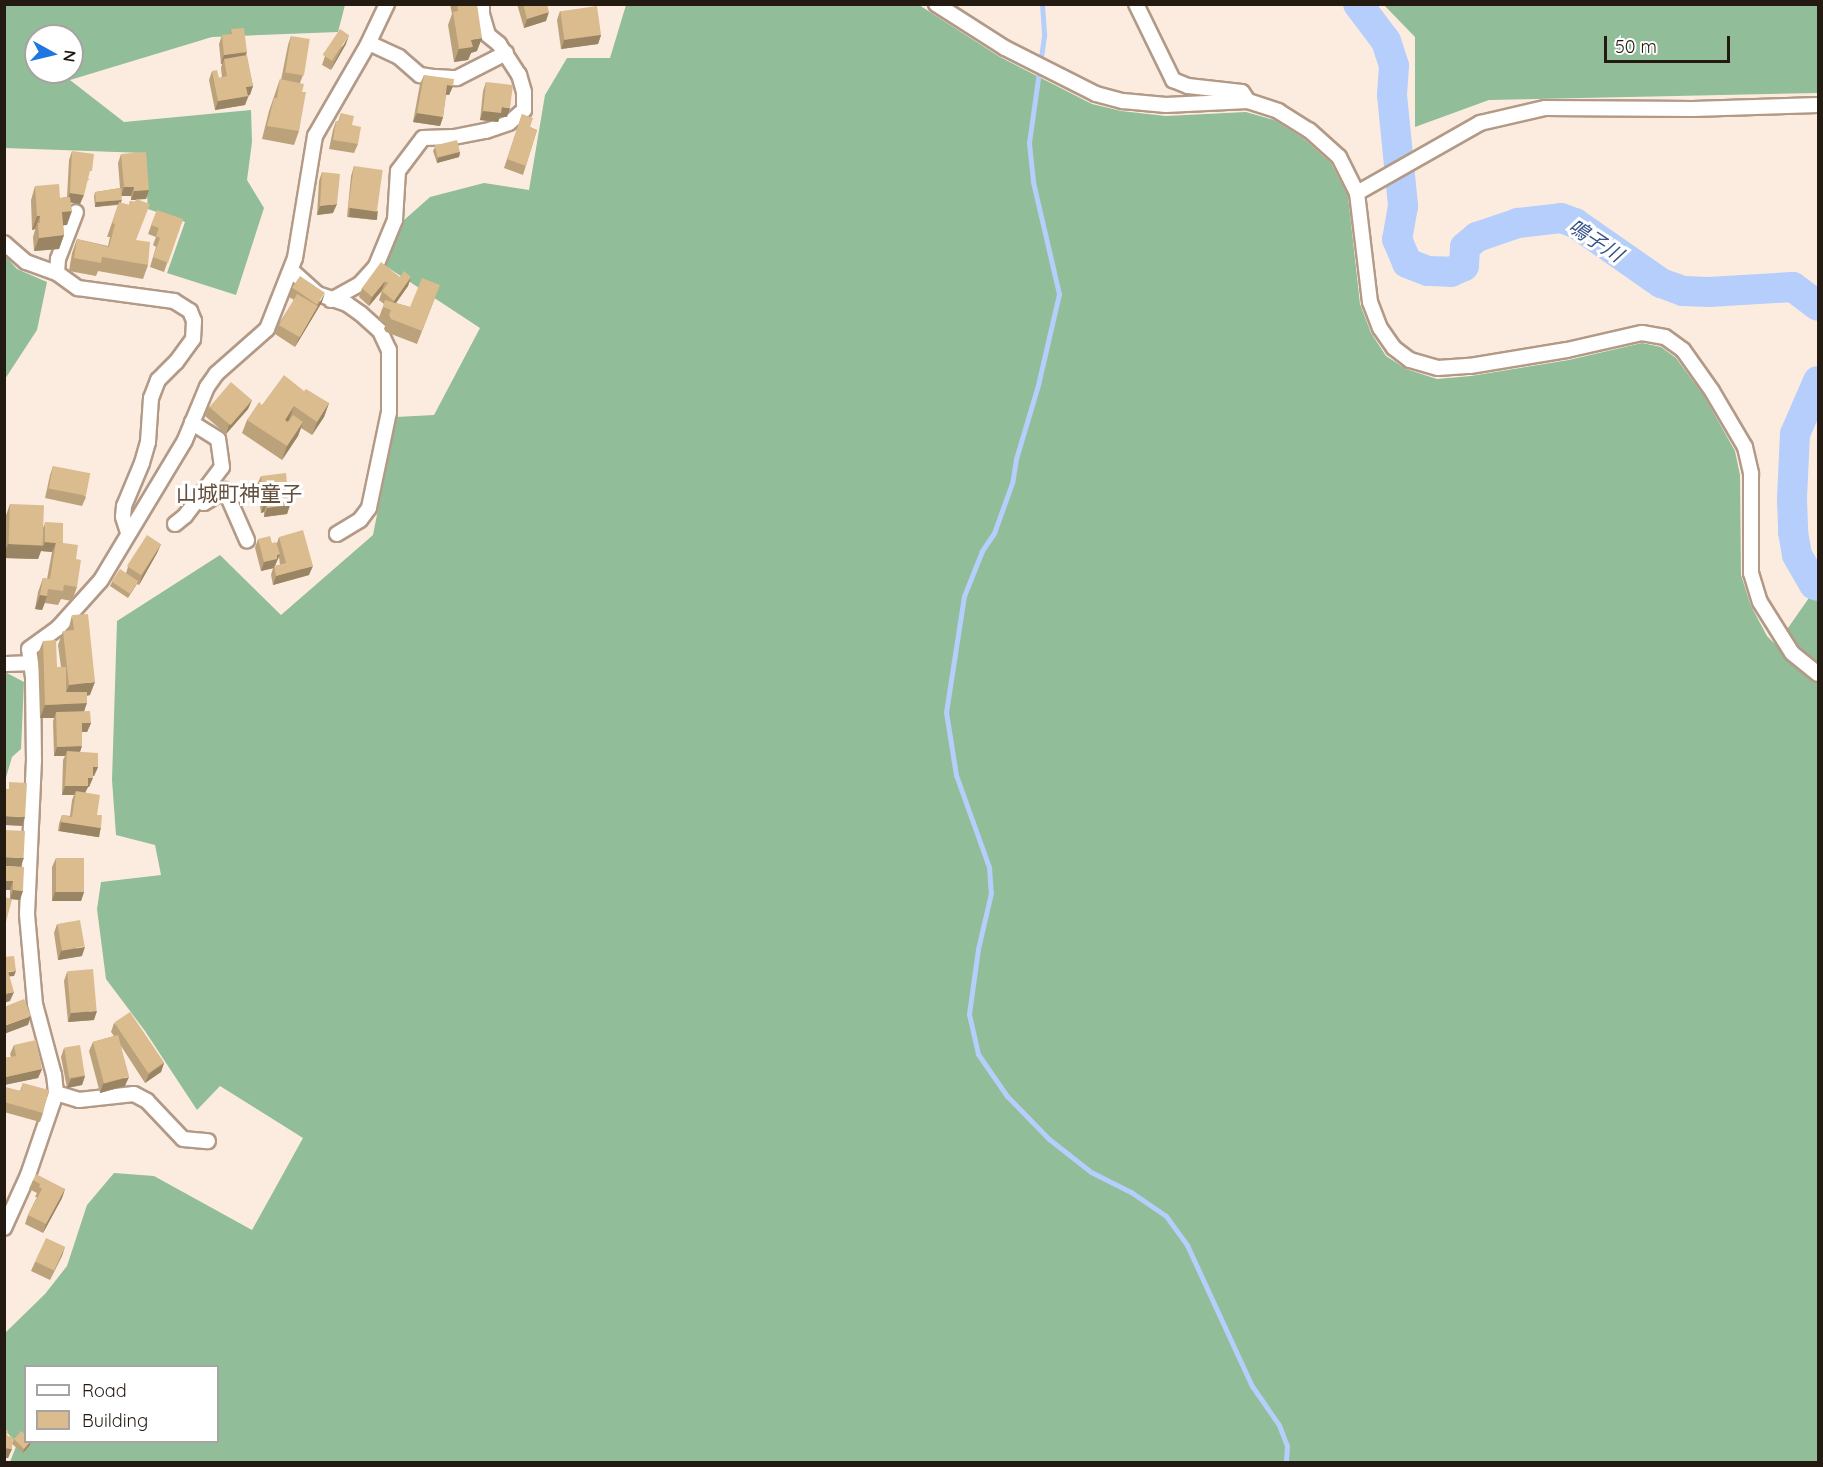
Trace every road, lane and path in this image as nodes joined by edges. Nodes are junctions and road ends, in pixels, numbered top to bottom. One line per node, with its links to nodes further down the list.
1 (387, 4): 5 (street)
2 (482, 4): 6 (street)
3 (936, 4): 7 (street)
4 (1136, 4): 7 (street)
5 (369, 43): 6 (street); 12 (street)
6 (506, 53): 14 (street)
7 (1248, 101): 9 (street)
8 (1818, 105): 9 (street)
9 (1358, 192): 23 (street)
10 (76, 212): 13 (street)
11 (4, 243): 13 (street)
12 (291, 270): 14 (street); 15 (street)
13 (57, 273): 18 (street)
14 (331, 300): 19 (street)
15 (192, 423): 16 (street); 18 (street)
16 (197, 501): 17 (street); 20 (street)
17 (175, 524)
18 (128, 532): 21 (street)
19 (337, 534)
20 (247, 540)
21 (29, 663): 22 (street); 24 (street)
22 (4, 664)
23 (1818, 674)
24 (56, 1093): 25 (street); 26 (street)
25 (208, 1141)
26 (4, 1228)

